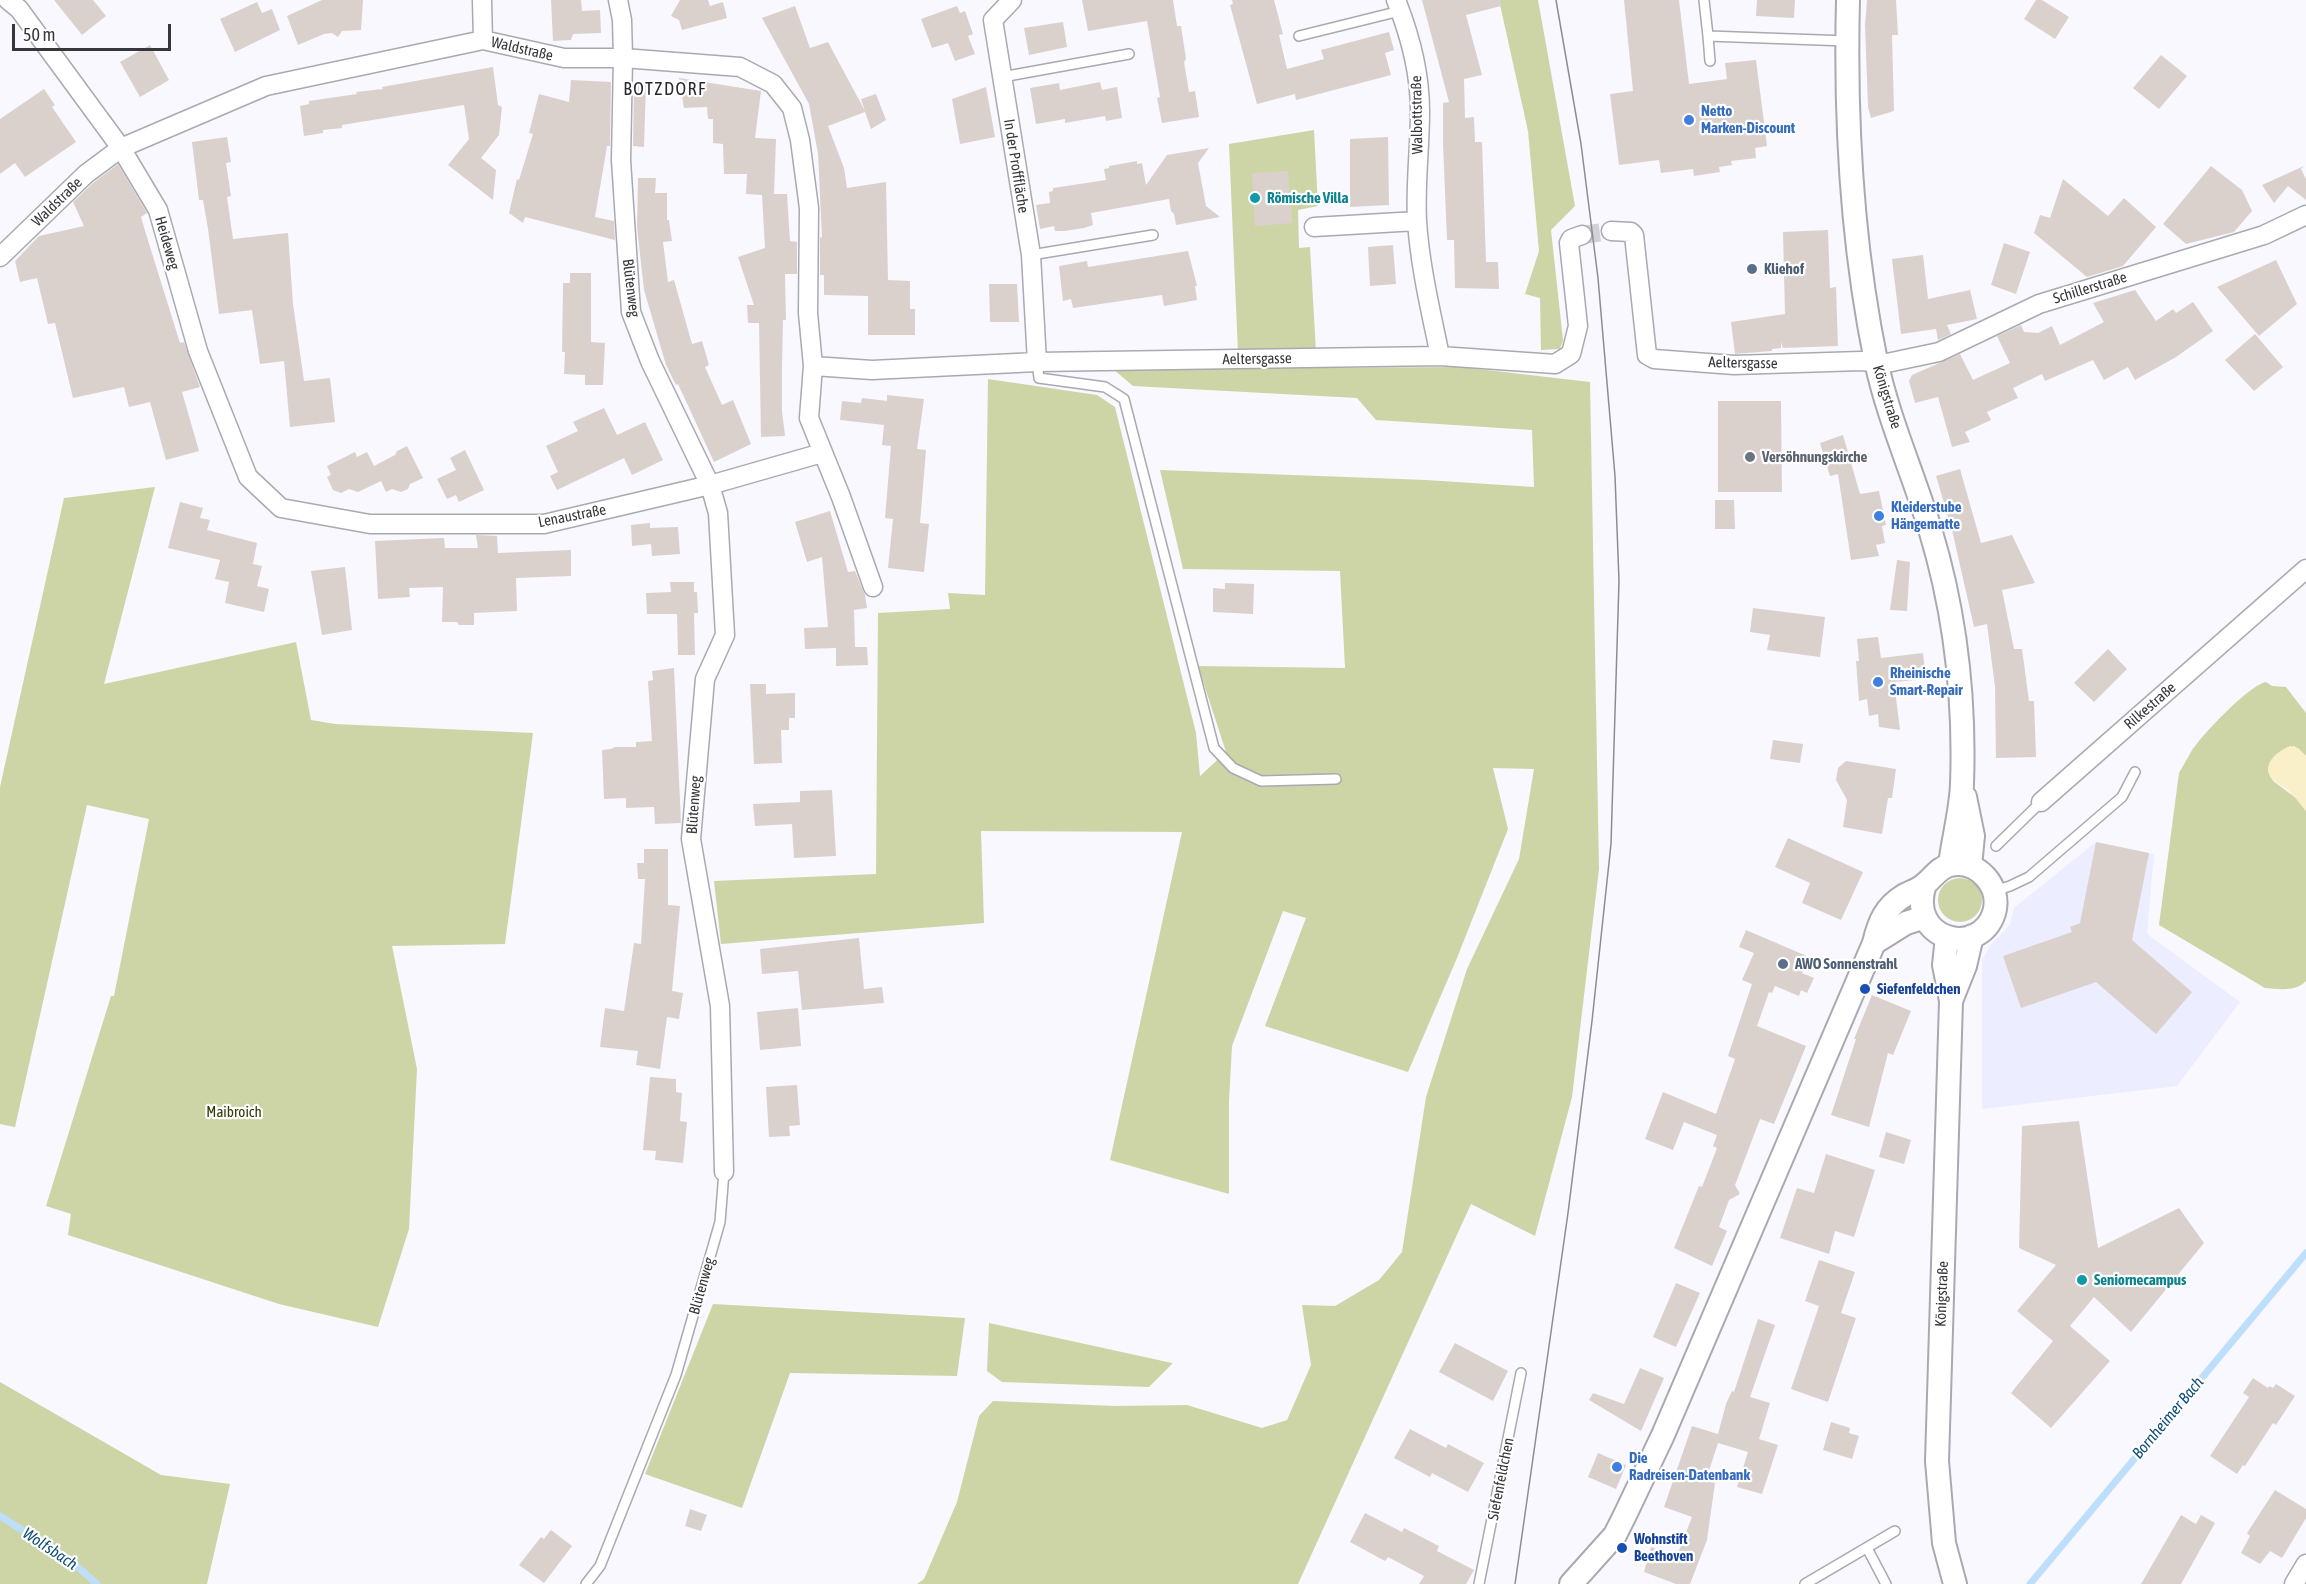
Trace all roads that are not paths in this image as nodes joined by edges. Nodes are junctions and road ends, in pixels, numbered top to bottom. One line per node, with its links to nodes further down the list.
1 (8, 0): 16 (street, Heideweg)
2 (482, 0): 10 (street)
3 (618, 0): 13 (street, Blütenweg)
4 (1012, 0): 15 (street, In der Profffläche)
5 (1704, 0): 9 (lane)
6 (1848, 0): 11 (street, Königstraße)
7 (1398, 5): 8 (lane, Walbottstraße); 18 (street, Walbottstraße)
8 (1299, 36)
9 (1708, 36): 11 (lane); 14 (lane)
10 (483, 40): 13 (street, Waldstraße); 16 (street, Waldstraße)
11 (1847, 41): 26 (street, Königstraße)
12 (1129, 54): 15 (lane)
13 (623, 58): 28 (street, Waldstraße); 30 (street, Blütenweg)
14 (1710, 61)
15 (1002, 77): 23 (street, In der Profffläche)
16 (121, 148): 24 (street, Waldstraße); 31 (street, Heideweg)
17 (2306, 215): 26 (street, Schillerstraße)
18 (1417, 220): 19 (street); 25 (street, Walbottstraße)
19 (1314, 227)
20 (1611, 231): 26 (street, Aeltersgasse)
21 (1154, 235): 23 (lane)
22 (1582, 235): 25 (street, Aeltersgasse)
23 (1031, 255): 27 (street, In der Profffläche)
24 (0, 257)
25 (1440, 356): 27 (street, Aeltersgasse)
26 (1876, 361): 38 (street, Königstraße)
27 (1037, 362): 28 (street, Aeltersgasse); 35 (lane)
28 (813, 366): 29 (street)
29 (822, 453): 30 (street, Lenaustraße); 33 (street)
30 (710, 485): 31 (street, Lenaustraße); 46 (street, Blütenweg)
31 (281, 508)
32 (2306, 569): 36 (street, Rilkestraße)
33 (873, 587)
34 (2135, 772): 40 (lane)
35 (1336, 779)
36 (2041, 802): 37 (lane, Rilkestraße)
37 (1996, 846)
38 (1960, 866): 39 (street); 40 (street)
39 (1925, 884): 41 (street); 44 (street)
40 (1994, 891): 42 (street)
41 (1925, 917): 43 (street); 44 (street)
42 (1972, 936): 43 (street); 45 (street, Königstraße)
43 (1947, 937): 45 (street, Königstraße)
44 (1874, 943): 51 (street)
45 (1951, 1001): 56 (street, Königstraße)
46 (724, 1172): 52 (lane, Blütenweg)
47 (1521, 1373): 53 (lane, Siefenfeldchen)
48 (1895, 1531): 49 (lane)
49 (1867, 1548): 54 (lane); 55 (lane)
50 (2306, 1564): 57 (street)
51 (1577, 1582)
52 (586, 1584)
53 (1479, 1584)
54 (1805, 1584)
55 (1886, 1584)
56 (1955, 1584)
57 (2294, 1584)

